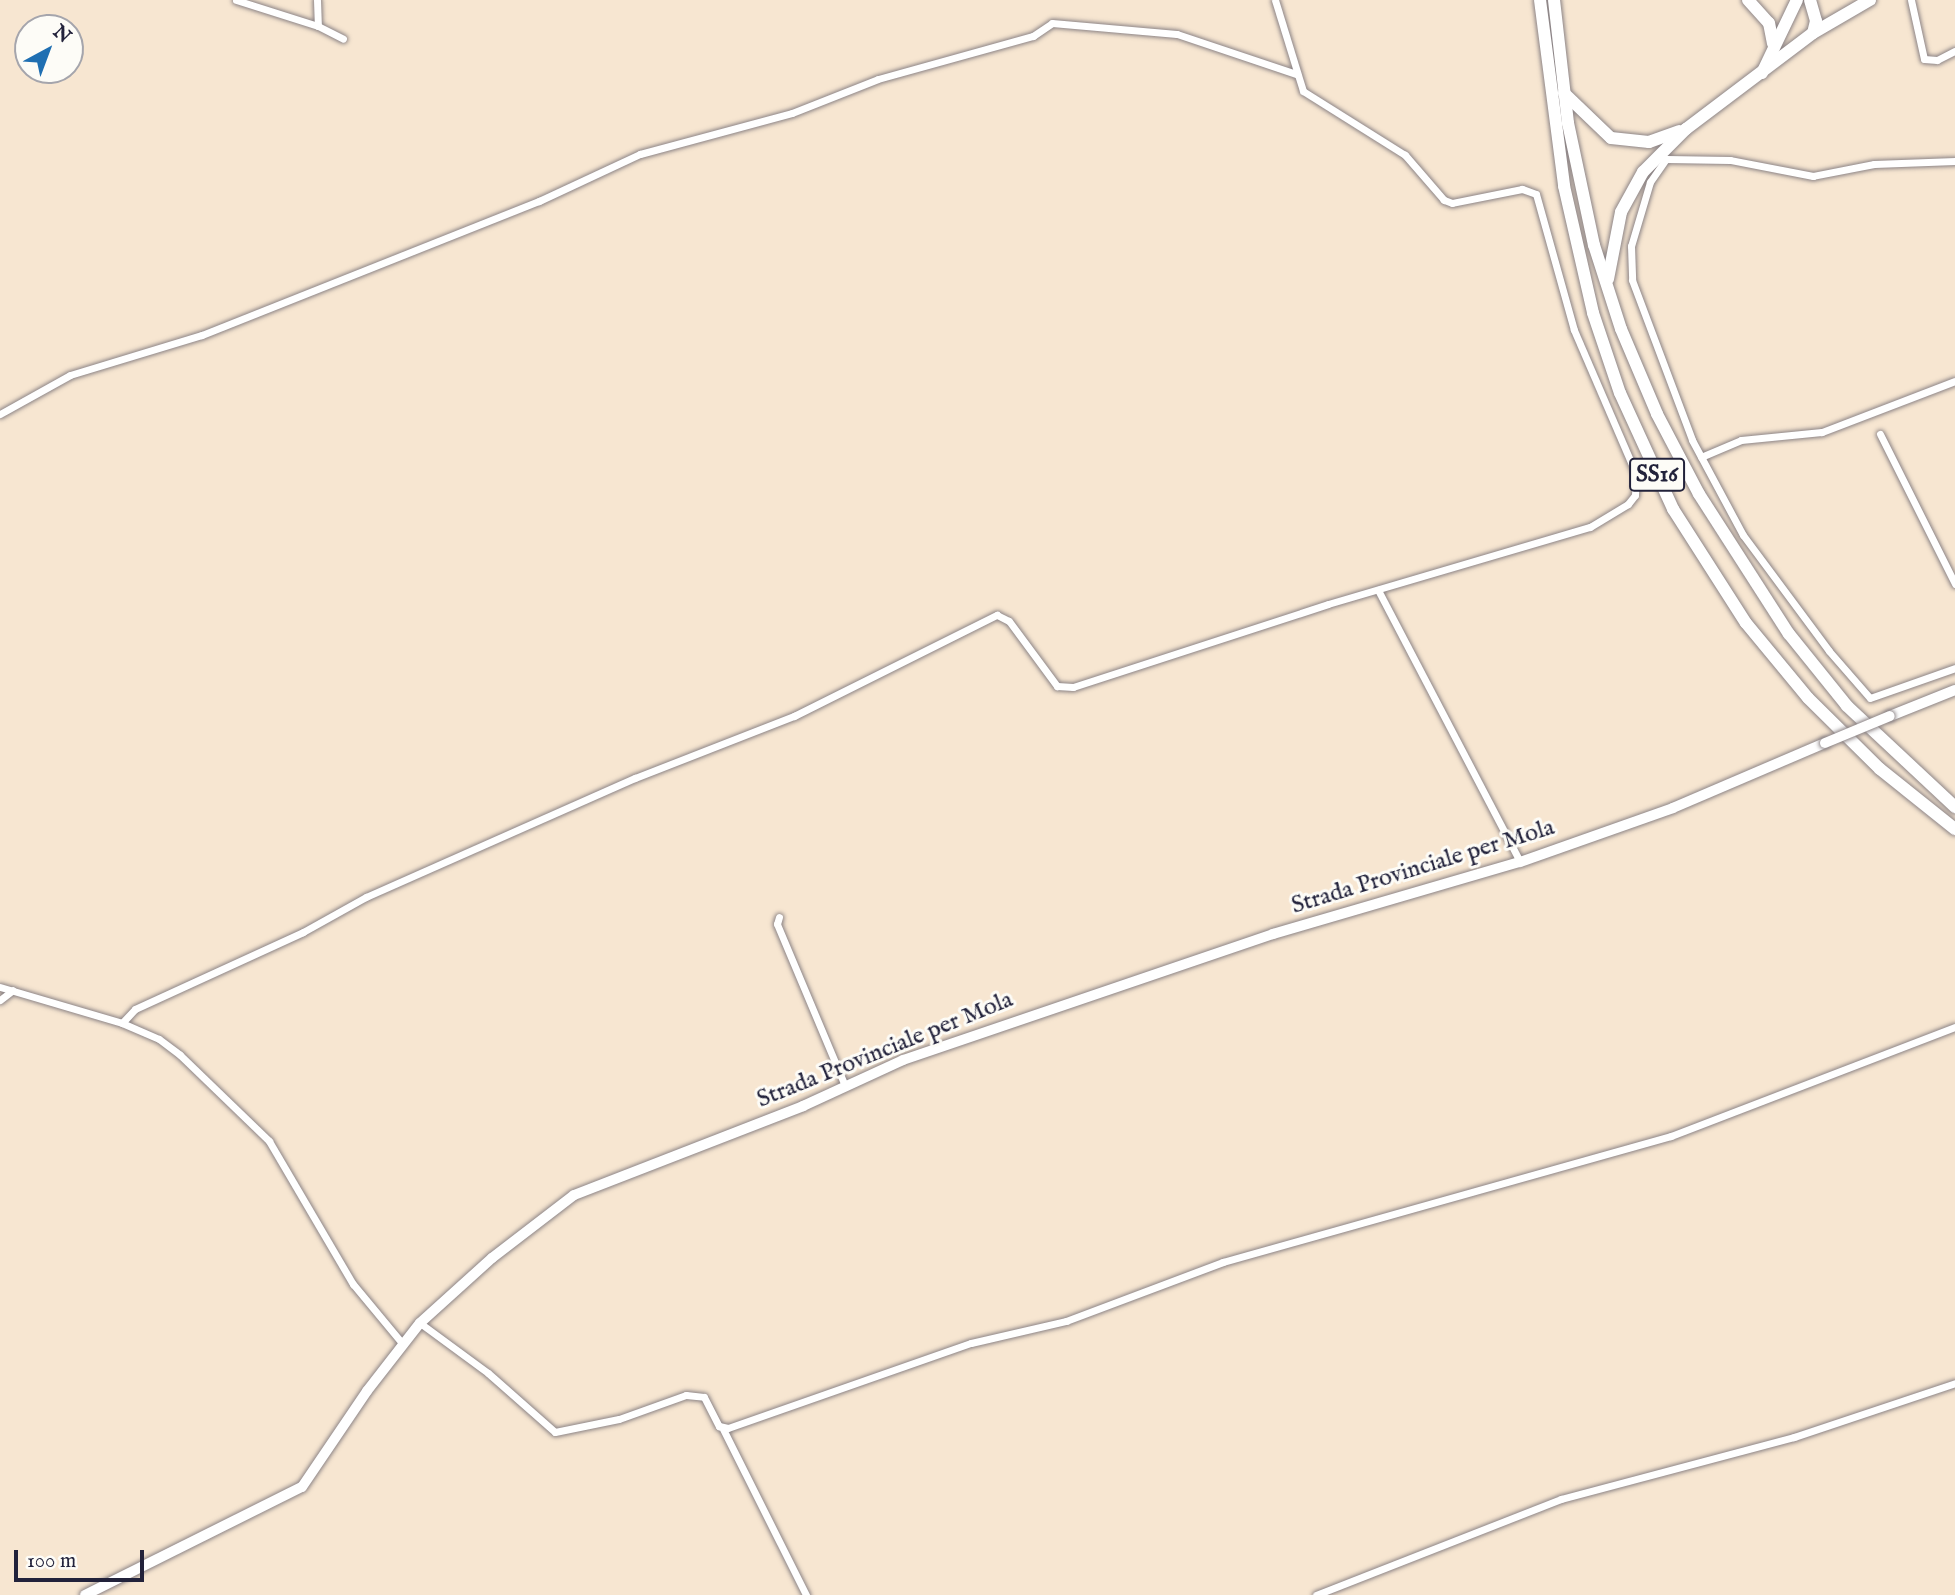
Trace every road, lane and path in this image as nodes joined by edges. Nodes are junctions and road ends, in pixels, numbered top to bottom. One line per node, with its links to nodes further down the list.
1 (236, 0): 11 (street)
2 (317, 0): 11 (street)
3 (1275, 0): 16 (street)
4 (1540, 0): 31 (highway, SS16)
5 (1554, 0): 18 (highway, SS16)
6 (1748, 0): 14 (highway)
7 (1797, 0): 14 (highway)
8 (1810, 0): 12 (highway)
9 (1870, 0): 12 (highway)
10 (1911, 0): 15 (street)
11 (318, 26): 13 (street)
12 (1813, 33): 17 (highway)
13 (343, 39)
14 (1773, 44): 17 (highway)
15 (1955, 51)
16 (1296, 74): 23 (street); 27 (street)
17 (1762, 74): 19 (highway)
18 (1564, 93): 19 (highway); 21 (highway, SS16)
19 (1686, 129): 21 (highway)
20 (1955, 161): 25 (street)
21 (1608, 286): 30 (highway, SS16)
22 (1955, 381): 25 (street)
23 (0, 414)
24 (1880, 434): 26 (street)
25 (1701, 457): 28 (street)
26 (1955, 584)
27 (1377, 590): 32 (street); 37 (street)
28 (1955, 668)
29 (1955, 690): 32 (street, Strada Provinciale per Mola, bridge)
30 (1955, 807)
31 (1955, 829)
32 (1520, 862): 39 (street, Strada Provinciale per Mola)
33 (779, 917): 39 (street)
34 (0, 987): 35 (street)
35 (13, 990): 36 (street); 37 (street)
36 (0, 1000)
37 (122, 1023): 41 (street)
38 (1955, 1027): 43 (street)
39 (845, 1086): 40 (street, Strada Provinciale per Mola)
40 (420, 1323): 41 (street, Strada Provinciale per Mola); 43 (street)
41 (402, 1343): 44 (street, Strada Provinciale per Mola)
42 (1955, 1383): 46 (street)
43 (723, 1429): 45 (street)
44 (85, 1595)
45 (806, 1595)
46 (1316, 1595)

